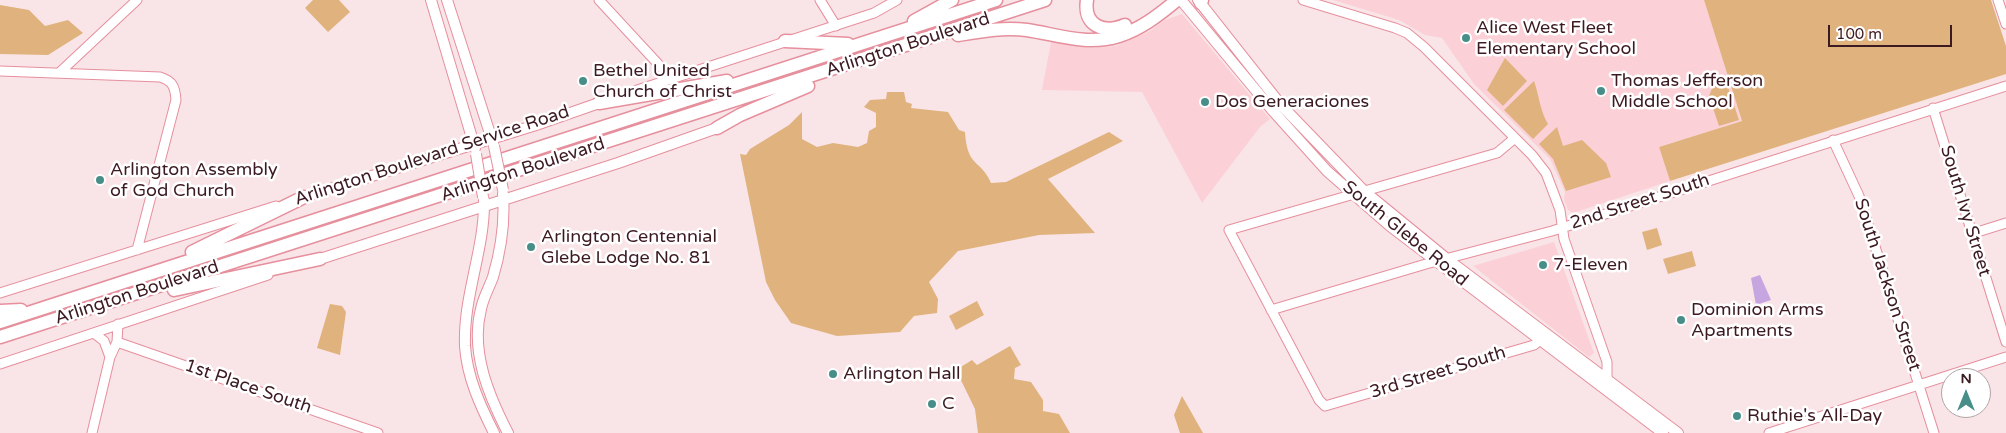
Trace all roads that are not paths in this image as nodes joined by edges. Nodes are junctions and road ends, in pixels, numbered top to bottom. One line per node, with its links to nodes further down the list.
1 (137, 0): 26 (street)
2 (432, 0): 37 (main road)
3 (447, 0): 36 (main road)
4 (599, 0): 28 (street)
5 (820, 0): 17 (street)
6 (897, 0): 17 (street, Arlington Boulevard Service Road)
7 (952, 0): 18 (highway)
8 (996, 0): 18 (highway, Arlington Boulevard)
9 (1046, 0): 22 (highway, Arlington Boulevard)
10 (1087, 0): 11 (highway)
11 (1164, 0)
12 (1179, 0): 22 (highway); 23 (main road, South Glebe Road)
13 (1303, 0): 34 (street)
14 (1998, 0): 16 (street)
15 (1200, 1): 20 (main road, South Glebe Road)
16 (2006, 24)
17 (836, 26): 19 (street, Arlington Boulevard Service Road)
18 (890, 34): 21 (highway, Arlington Boulevard)
19 (785, 41): 21 (highway); 28 (street, Arlington Boulevard Service Road)
20 (1232, 42): 23 (main road); 31 (main road, South Glebe Road)
21 (858, 44): 27 (highway, Arlington Boulevard)
22 (902, 46): 24 (highway, Arlington Boulevard)
23 (1223, 49): 31 (main road, South Glebe Road)
24 (841, 68): 33 (highway); 54 (highway, Arlington Boulevard)
25 (0, 70): 26 (street)
26 (59, 73): 46 (street)
27 (762, 76): 30 (highway); 49 (highway, Arlington Boulevard)
28 (672, 79): 30 (street, Arlington Boulevard Service Road)
29 (2006, 86): 32 (street, 2nd Street South)
30 (599, 102): 36 (main road, Arlington Boulevard Service Road)
31 (1277, 108): 38 (main road, South Glebe Road); 39 (main road, South Glebe Road)
32 (1932, 108): 35 (street, 2nd Street South); 45 (street, South Ivy Street)
33 (717, 128): 40 (main road)
34 (1515, 138): 38 (street); 44 (street)
35 (1833, 140): 44 (street, 2nd Street South); 66 (street, South Jackson Street)
36 (493, 142): 37 (main road, Arlington Boulevard Service Road); 40 (main road, bridge)
37 (473, 143): 41 (main road, Arlington Boulevard Service Road); 42 (main road, bridge)
38 (1364, 191): 39 (street); 48 (main road, South Glebe Road)
39 (1352, 194): 48 (main road, South Glebe Road); 52 (street)
40 (503, 195): 42 (main road); 71 (main road)
41 (304, 197): 46 (street, Arlington Boulevard Service Road); 49 (highway)
42 (484, 201): 47 (main road); 70 (main road)
43 (2006, 223): 45 (street)
44 (1562, 227): 48 (street, 2nd Street South); 65 (street)
45 (1972, 234): 61 (street, South Ivy Street)
46 (137, 250): 50 (street, Arlington Boulevard Service Road)
47 (320, 258): 54 (highway); 56 (street)
48 (1442, 260): 52 (street, 2nd Street South); 59 (main road, South Glebe Road)
49 (154, 271): 51 (highway, Arlington Boulevard)
50 (0, 293)
51 (38, 309): 53 (highway); 55 (highway, Arlington Boulevard)
52 (1271, 310): 59 (street, 3rd Street South)
53 (0, 311)
54 (65, 317): 58 (highway, Arlington Boulevard)
55 (0, 322)
56 (118, 324): 57 (street); 60 (street)
57 (94, 333): 62 (street); 64 (street)
58 (0, 337)
59 (1544, 337): 65 (main road, South Glebe Road); 67 (main road, South Glebe Road)
60 (117, 342): 62 (street); 69 (street, 1st Place South)
61 (2006, 342)
62 (110, 357): 68 (street)
63 (2006, 357): 66 (street)
64 (0, 364)
65 (1607, 378): 67 (main road, South Glebe Road)
66 (1918, 385): 73 (street); 74 (street, South Jackson Street)
67 (1660, 429): 72 (main road, South Glebe Road)
68 (92, 433)
69 (378, 433)
70 (494, 433)
71 (508, 433)
72 (1678, 433)
73 (1769, 433)
74 (1934, 433)

